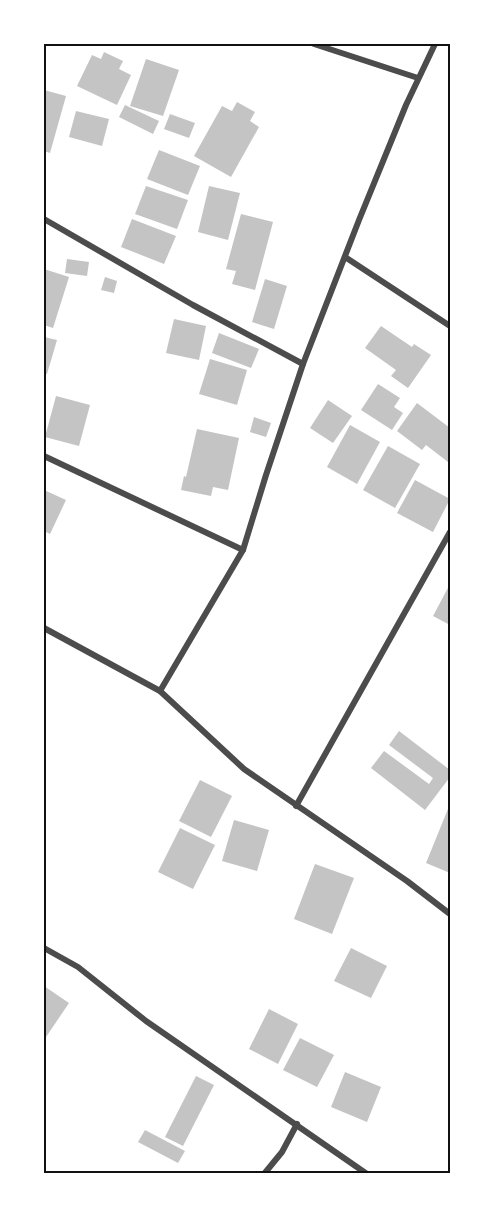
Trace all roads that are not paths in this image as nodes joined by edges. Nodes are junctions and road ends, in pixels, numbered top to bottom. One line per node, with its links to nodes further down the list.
1 (314, 44): 3 (street)
2 (435, 44): 3 (street)
3 (418, 78): 5 (street)
4 (44, 219): 7 (street)
5 (345, 257): 6 (street); 7 (street)
6 (450, 326)
7 (303, 364): 10 (street)
8 (44, 456): 10 (street)
9 (450, 532): 13 (street)
10 (243, 550): 12 (street)
11 (44, 628): 12 (street)
12 (160, 691): 13 (street)
13 (296, 806): 14 (street)
14 (450, 914)
15 (44, 948): 16 (street)
16 (297, 1124): 17 (street); 18 (street)
17 (264, 1173)
18 (367, 1173)

